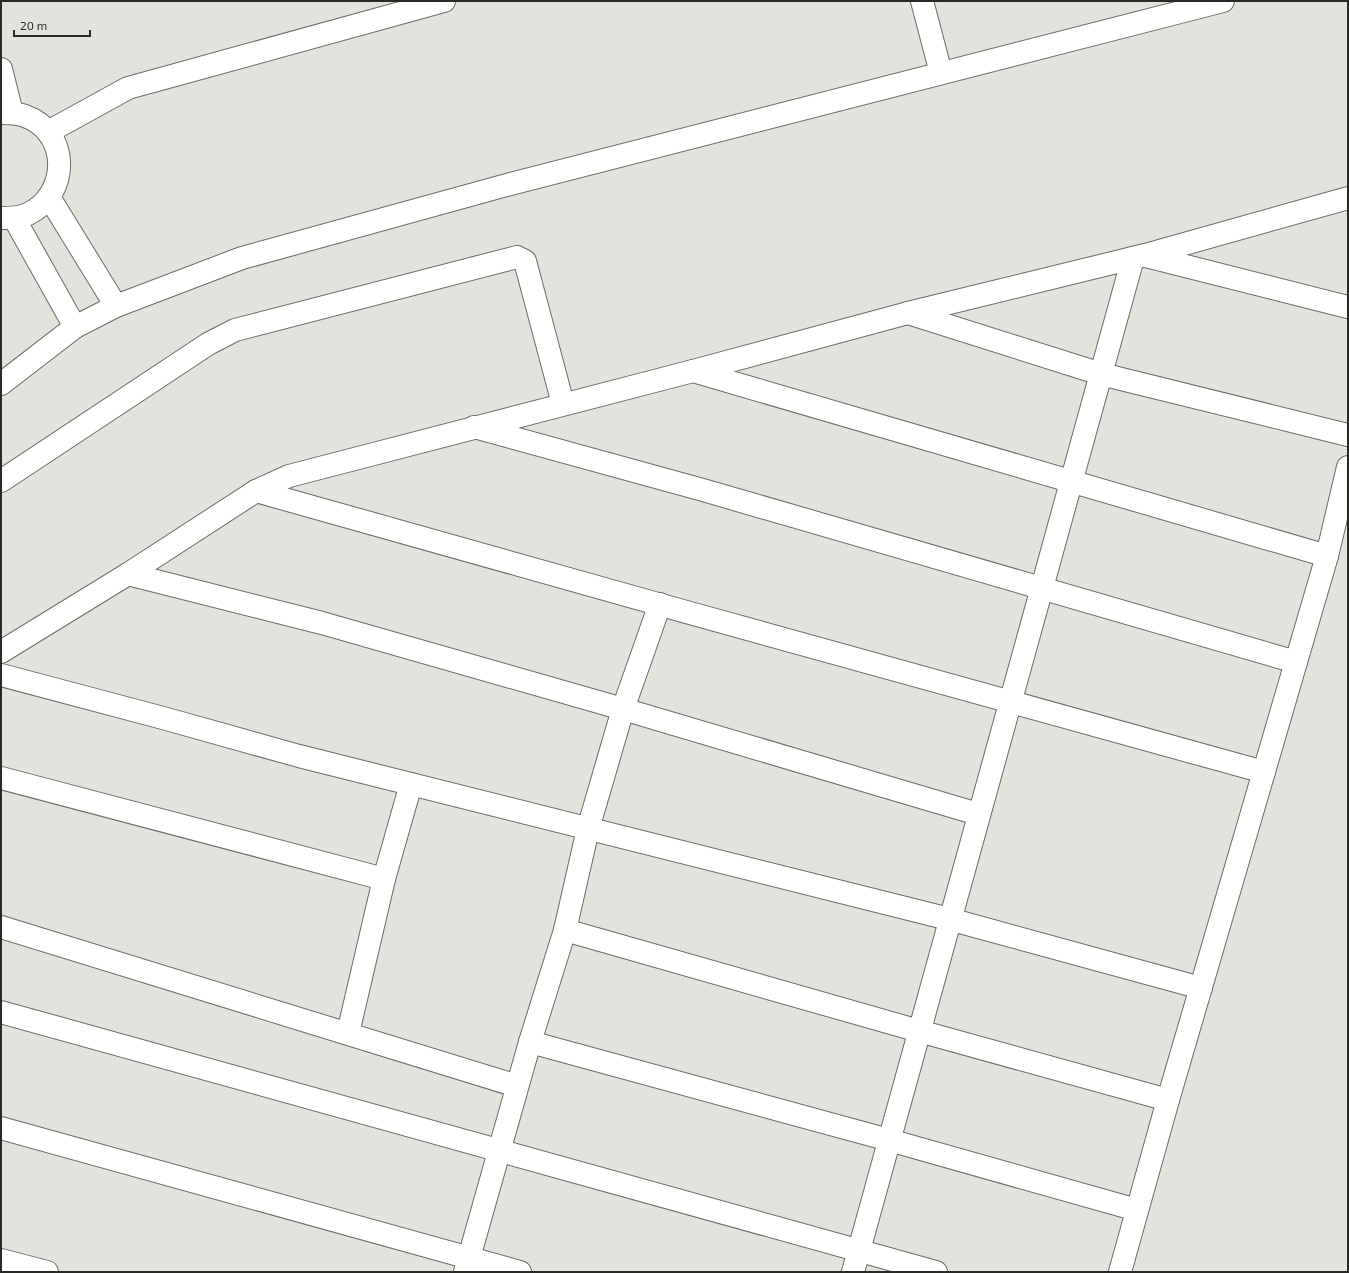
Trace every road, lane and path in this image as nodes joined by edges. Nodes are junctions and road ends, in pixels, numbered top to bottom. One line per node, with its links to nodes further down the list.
1 (444, 1): 4 (street)
2 (922, 1): 6 (street)
3 (1211, 2): 6 (street)
4 (394, 8): 8 (street)
5 (1, 69): 7 (street)
6 (941, 72): 13 (street)
7 (6, 113): 8 (street)
8 (48, 132): 9 (street)
9 (49, 197): 11 (street); 13 (street)
10 (1348, 198): 12 (street)
11 (8, 218): 16 (street)
12 (1139, 257): 14 (street); 15 (street); 18 (street)
13 (116, 306): 16 (street)
14 (1348, 307)
15 (908, 313): 17 (street); 18 (street)
16 (75, 327): 19 (street)
17 (693, 371): 20 (street); 25 (street)
18 (1101, 374): 22 (street); 25 (street)
19 (1, 384)
20 (563, 404): 21 (street); 24 (street)
21 (474, 427): 26 (street); 29 (street)
22 (1348, 435)
23 (1348, 467): 27 (street)
24 (1, 481)
25 (1071, 481): 27 (street); 29 (street)
26 (256, 491): 28 (street); 30 (street)
27 (1327, 556): 32 (street)
28 (128, 574): 31 (street); 35 (street)
29 (1041, 589): 32 (street); 34 (street)
30 (660, 604): 34 (street); 35 (street)
31 (1, 652)
32 (1296, 662): 36 (street)
33 (1, 675): 38 (street)
34 (1009, 703): 36 (street); 39 (street)
35 (623, 710): 39 (street); 40 (street)
36 (1264, 772): 45 (street)
37 (1, 778): 41 (street)
38 (411, 784): 40 (street); 41 (street)
39 (978, 814): 42 (street)
40 (588, 829): 42 (street); 44 (street)
41 (384, 879): 48 (street)
42 (949, 919): 45 (street); 47 (street)
43 (1, 927): 48 (street)
44 (565, 930): 47 (street); 49 (street)
45 (1201, 988): 51 (street)
46 (1, 1012): 54 (street)
47 (919, 1031): 51 (street); 53 (street)
48 (348, 1033): 50 (street)
49 (530, 1042): 50 (street); 53 (street)
50 (517, 1086): 54 (street)
51 (1168, 1100): 55 (street)
52 (1, 1128): 58 (street)
53 (889, 1140): 55 (street); 56 (street)
54 (499, 1151): 56 (street); 58 (street)
55 (1137, 1210): 63 (street)
56 (858, 1251): 61 (street); 62 (street)
57 (1, 1260): 59 (street)
58 (467, 1265): 60 (street)
59 (47, 1272)
60 (520, 1272)
61 (853, 1272)
62 (936, 1272)
63 (1120, 1272)

